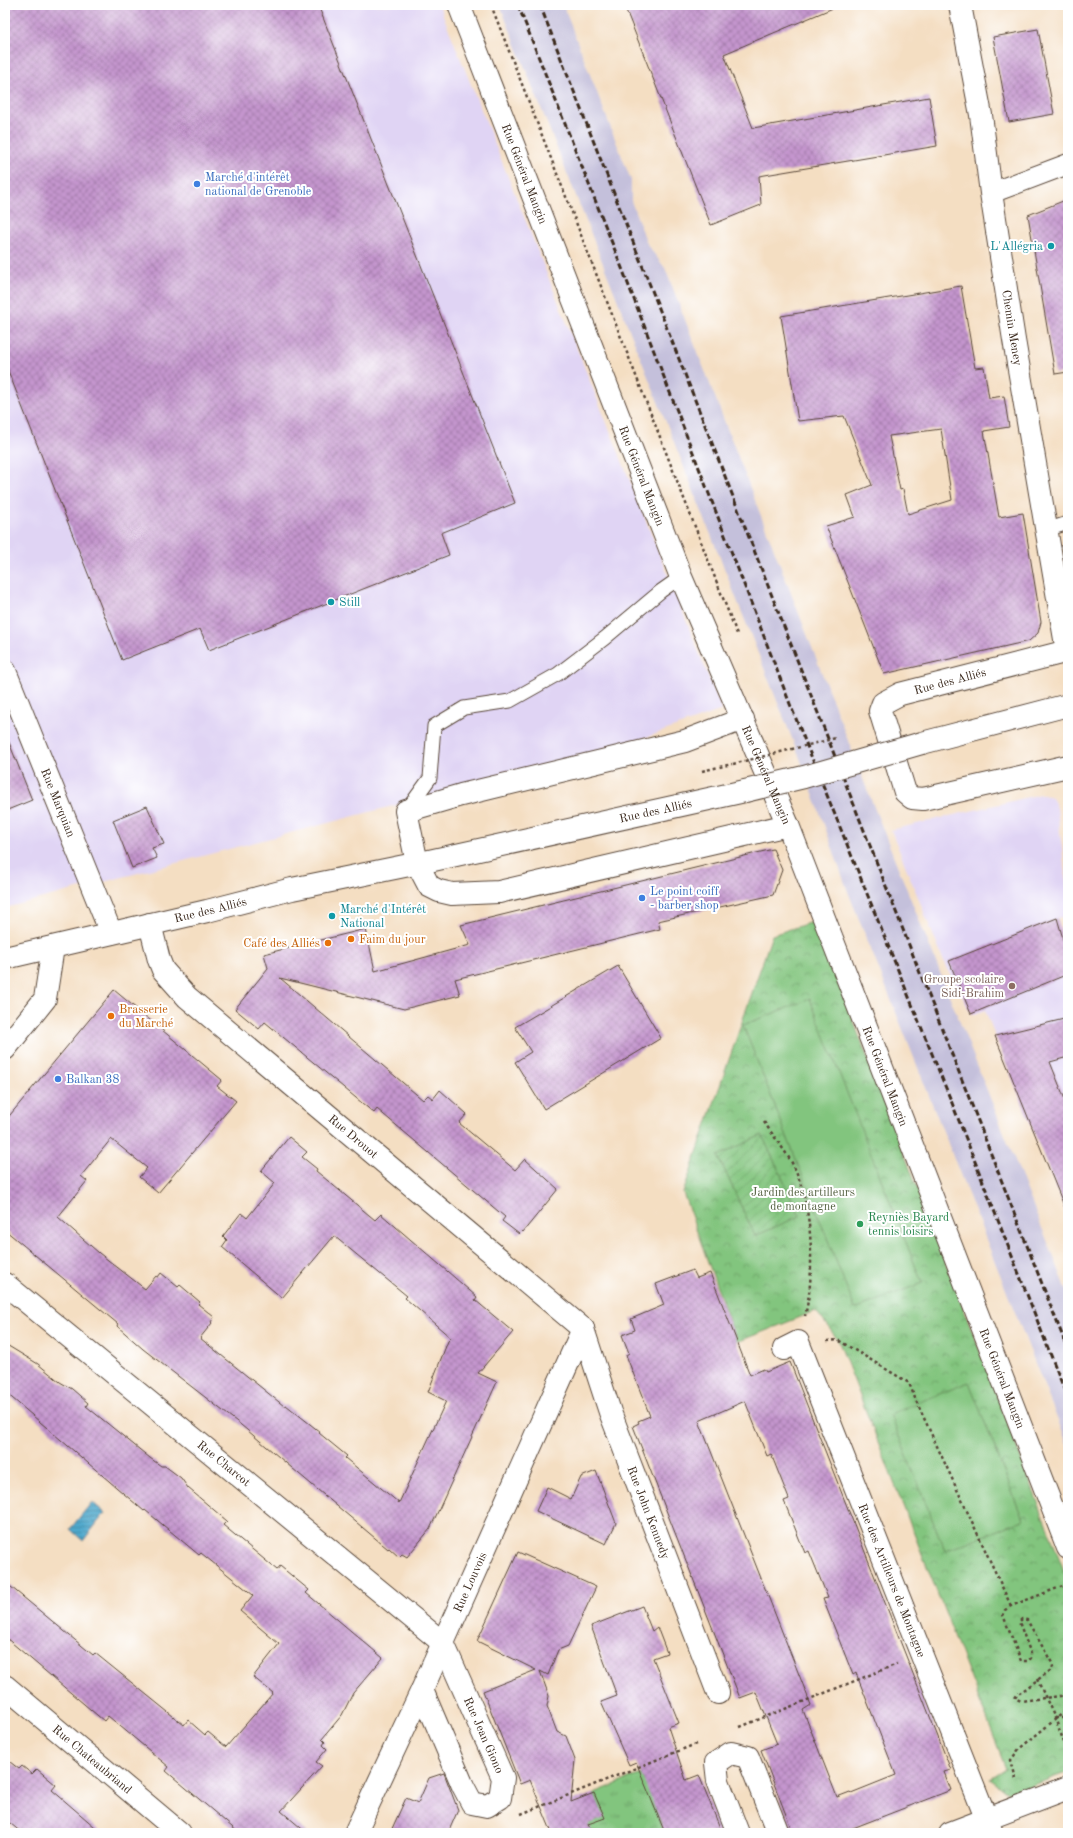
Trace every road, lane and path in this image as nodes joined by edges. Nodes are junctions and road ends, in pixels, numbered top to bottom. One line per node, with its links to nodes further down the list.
1 (459, 5): 7 (street, Rue Général Mangin)
2 (960, 5): 4 (street, Chemin Meney)
3 (1068, 164): 4 (street)
4 (991, 193): 6 (street, Chemin Meney)
5 (1068, 523): 6 (lane)
6 (1046, 530): 8 (street, Chemin Meney)
7 (681, 577): 11 (street, Rue Général Mangin); 15 (lane)
8 (1068, 651): 14 (street, Rue des Alliés)
9 (5, 671): 19 (street, Rue Marquian)
10 (1068, 704): 17 (street, Rue des Alliés, bridge)
11 (743, 719): 15 (street); 16 (street, Rue Général Mangin)
12 (839, 737): 13 (path, bridge)
13 (733, 764)
14 (1068, 766)
15 (406, 811): 17 (street)
16 (788, 825): 17 (street); 27 (street, Rue Général Mangin)
17 (417, 863): 18 (street, Rue des Alliés)
18 (150, 924): 19 (street, Rue des Alliés); 25 (street, Rue Drouot)
19 (110, 933): 20 (street, Rue des Alliés)
20 (53, 947): 21 (street, Rue des Alliés); 22 (street)
21 (5, 958)
22 (5, 1049)
23 (764, 1122): 26 (path)
24 (5, 1284): 30 (street, Rue Charcot)
25 (583, 1330): 30 (street, Rue Louvois); 35 (street, Rue John Kennedy)
26 (791, 1346): 29 (path); 31 (street, Rue des Artilleurs de Montagne)
27 (1068, 1548)
28 (1068, 1584): 29 (path)
29 (1011, 1606): 32 (path)
30 (443, 1643): 34 (street, Rue Louvois); 34 (street, Rue Jean Giono)
31 (922, 1654): 41 (path); 47 (street, Rue des Artilleurs de Montagne)
32 (1037, 1679): 37 (path); 37 (path)
33 (5, 1686): 48 (street, Rue Chateaubriand)
34 (422, 1690): 49 (street, Rue Louvois)
35 (718, 1693)
36 (1068, 1695): 37 (path)
37 (1045, 1699): 39 (path)
38 (1068, 1709): 39 (path)
39 (1055, 1718): 40 (path); 42 (path); 46 (path)
40 (1068, 1718)
41 (731, 1753): 50 (street); 51 (street)
42 (1068, 1753)
43 (672, 1754): 45 (path)
44 (1068, 1788): 46 (street)
45 (545, 1805)
46 (1022, 1805): 47 (street)
47 (989, 1826): 52 (street)
48 (180, 1833)
49 (355, 1833)
50 (738, 1833)
51 (778, 1833)
52 (950, 1833)

